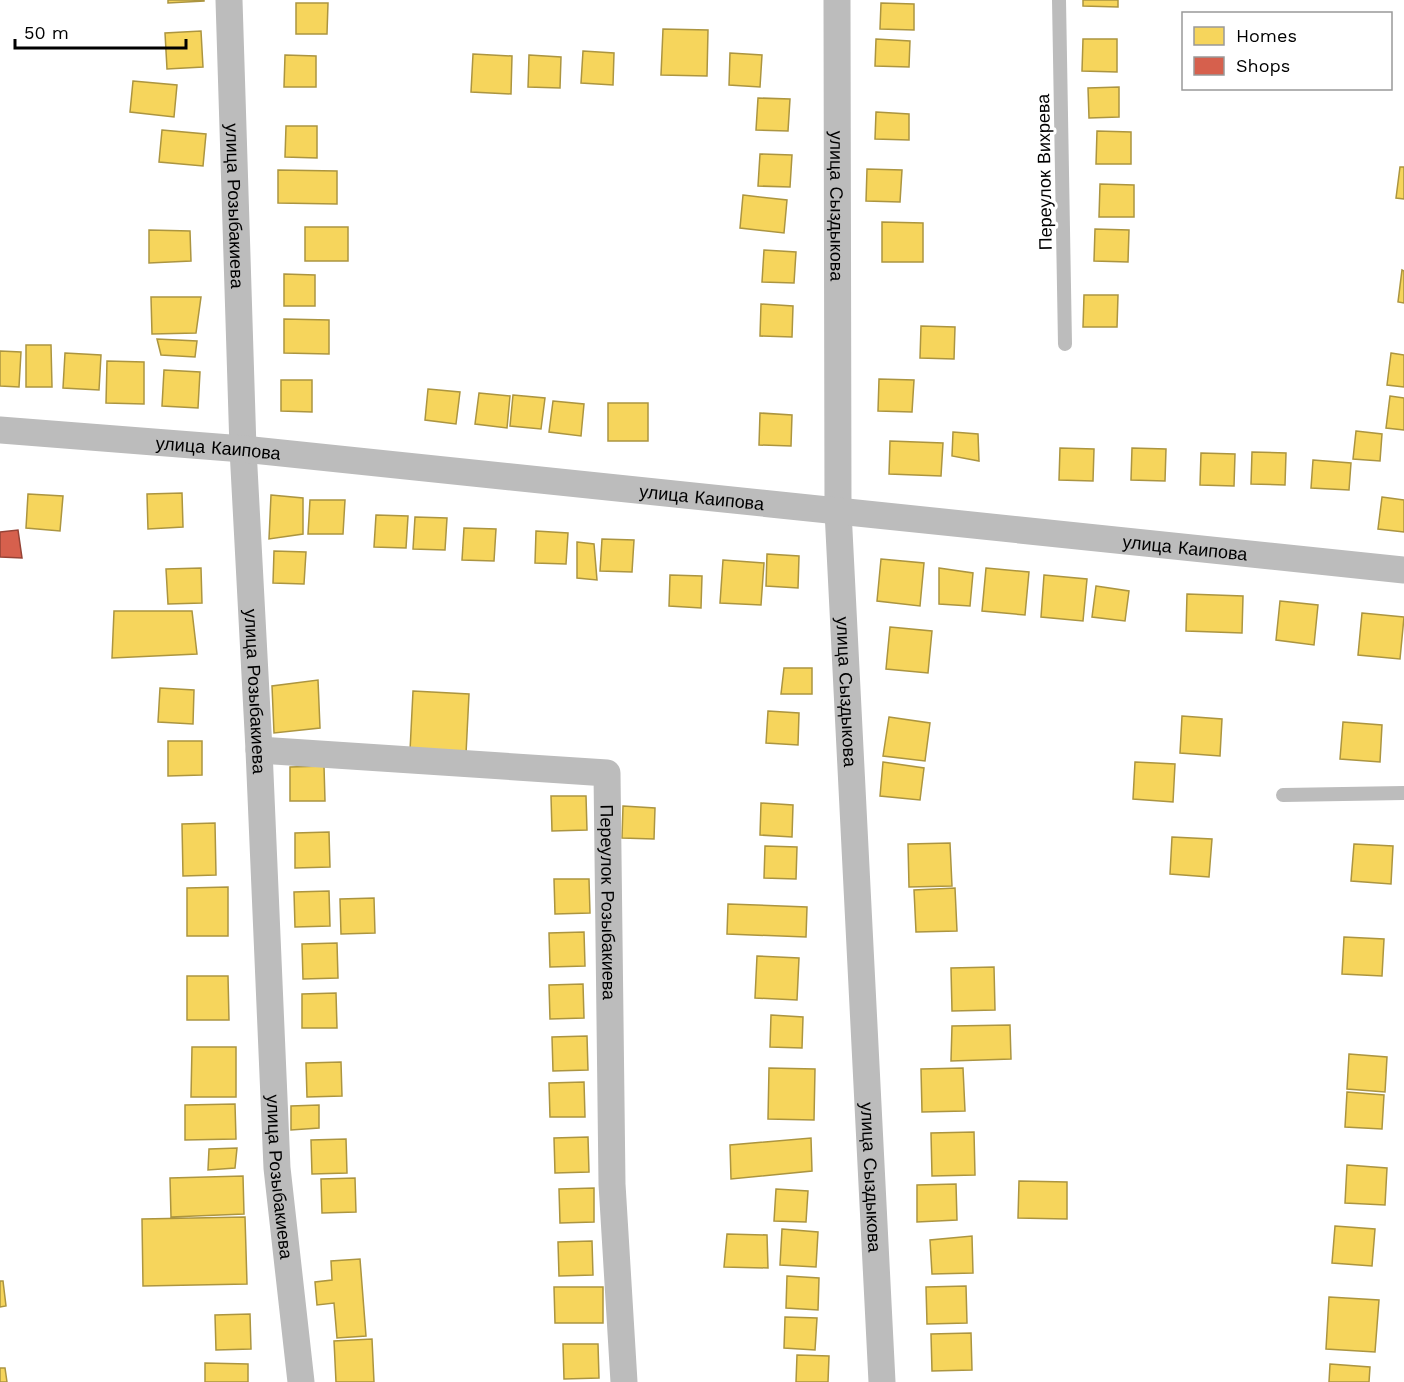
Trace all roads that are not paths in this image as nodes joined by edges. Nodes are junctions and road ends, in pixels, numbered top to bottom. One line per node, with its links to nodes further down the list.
1 (229, 0): 6 (street, улица Розыбакиева)
2 (837, 0): 7 (street, улица Сыздыкова)
3 (1059, 0): 4 (lane, Переулок Вихрева)
4 (1065, 344)
5 (0, 430): 6 (street, улица Каипова)
6 (243, 449): 7 (street, улица Каипова); 9 (street, улица Розыбакиева)
7 (838, 512): 8 (street, улица Каипова); 14 (street, улица Сыздыкова)
8 (1404, 570)
9 (259, 750): 12 (street, улица Розыбакиева); 13 (street, Переулок Розыбакиева)
10 (1404, 793): 11 (lane)
11 (1283, 795)
12 (301, 1382)
13 (624, 1382)
14 (882, 1382)

